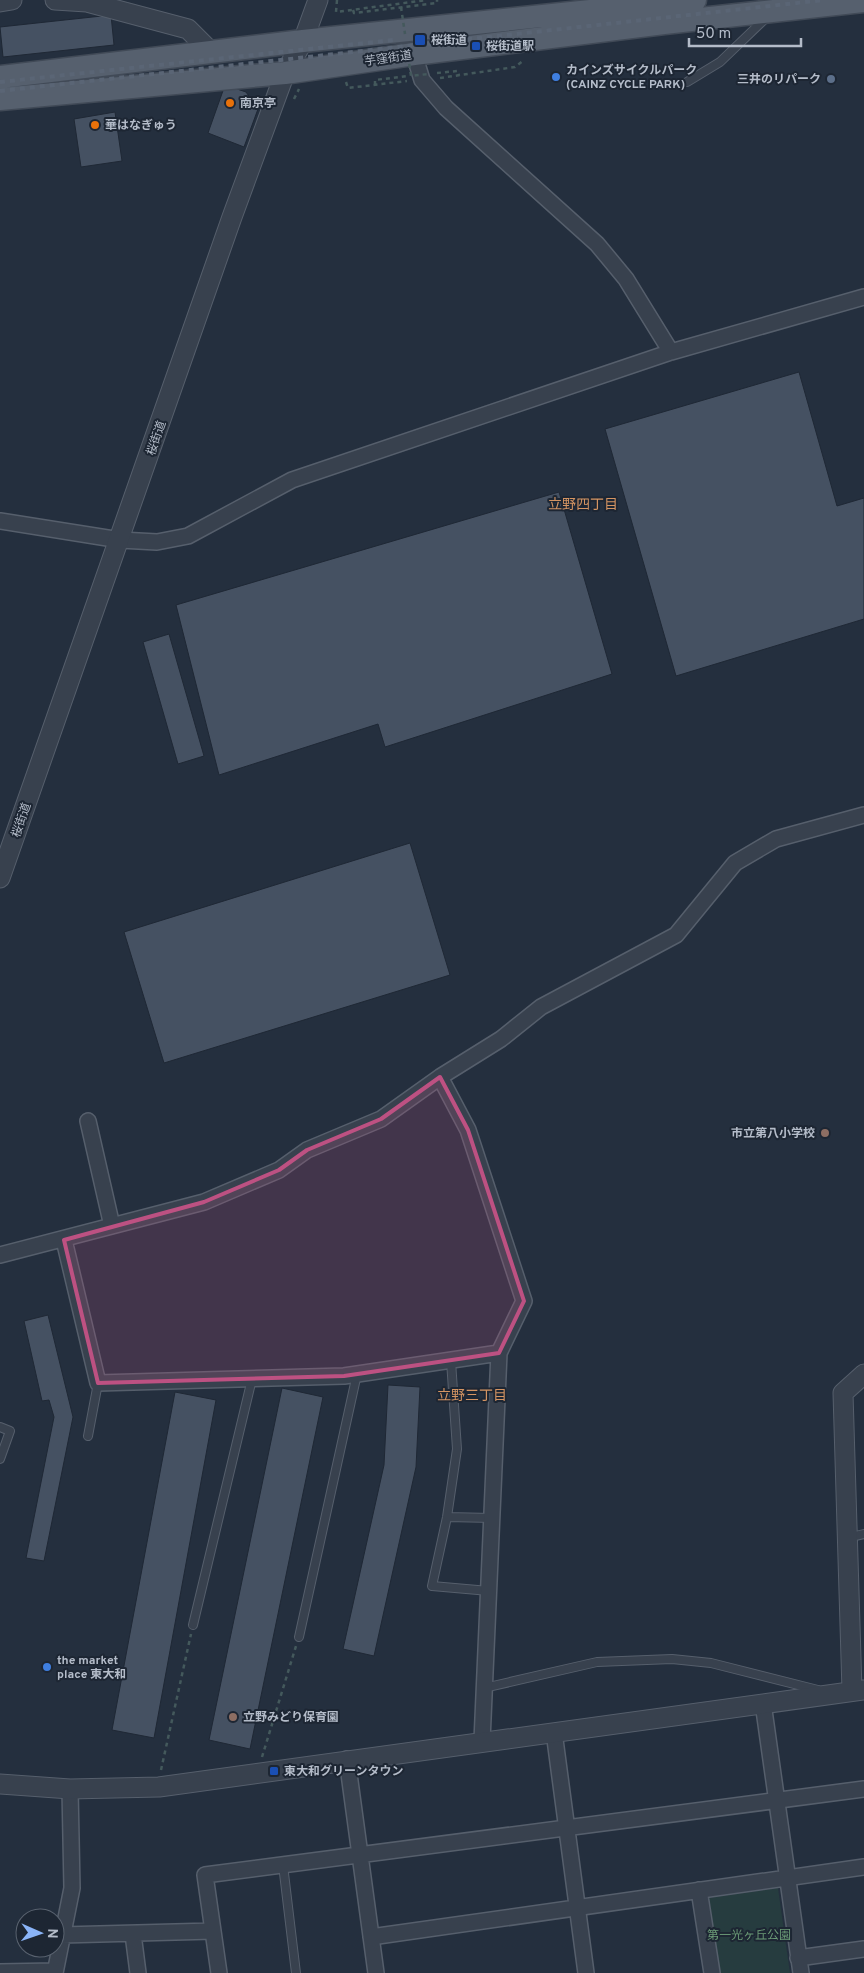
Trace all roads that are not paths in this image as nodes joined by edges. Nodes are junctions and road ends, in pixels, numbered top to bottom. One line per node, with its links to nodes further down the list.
1 (12, 0): 6 (street)
2 (54, 0): 11 (street)
3 (318, 0): 9 (street, 桜街道)
4 (695, 0): 7 (main road, 芋窪街道)
5 (864, 1): 8 (main road, 芋窪街道)
6 (0, 2)
7 (629, 4): 9 (main road, 芋窪街道)
8 (772, 11): 10 (main road, 芋窪街道); 14 (lane)
9 (303, 41): 11 (main road, 芋窪街道); 12 (street, 桜街道)
10 (408, 45): 12 (main road, 芋窪街道); 17 (street)
11 (211, 52): 13 (main road, 芋窪街道)
12 (285, 73): 15 (main road, 芋窪街道); 19 (street, 桜街道)
13 (0, 77)
14 (687, 82)
15 (0, 99)
16 (864, 297): 17 (street)
17 (671, 352): 19 (street)
18 (0, 521): 19 (street)
19 (120, 540): 21 (street, 桜街道)
20 (864, 815): 22 (street)
21 (0, 878)
22 (440, 1077): 24 (street); 27 (street)
23 (88, 1121): 24 (street)
24 (112, 1226): 25 (street)
25 (64, 1240): 26 (street); 32 (street)
26 (0, 1255)
27 (499, 1353): 28 (street); 37 (street)
28 (451, 1360): 29 (street); 36 (lane)
29 (357, 1374): 31 (street); 41 (lane)
30 (864, 1374): 38 (street)
31 (252, 1379): 32 (street); 40 (lane)
32 (98, 1383): 34 (lane)
33 (0, 1427): 35 (lane)
34 (88, 1436)
35 (0, 1459)
36 (447, 1517): 37 (lane); 39 (lane)
37 (492, 1518): 39 (street)
38 (855, 1536): 43 (street)
39 (489, 1592): 42 (street)
40 (193, 1625)
41 (299, 1637)
42 (484, 1688): 44 (lane); 47 (street)
43 (858, 1690): 44 (street)
44 (832, 1694): 45 (street)
45 (763, 1703): 46 (street); 52 (street)
46 (554, 1732): 47 (street); 53 (street)
47 (482, 1742): 48 (street)
48 (348, 1760): 51 (street); 54 (street)
49 (0, 1784): 51 (street)
50 (864, 1789): 52 (street)
51 (70, 1790): 60 (street)
52 (776, 1800): 53 (street); 57 (street)
53 (567, 1827): 54 (street); 59 (street)
54 (360, 1854): 55 (street); 64 (street)
55 (283, 1865): 61 (street); 73 (lane)
56 (864, 1867): 57 (street)
57 (787, 1878): 58 (street); 67 (street)
58 (699, 1890): 59 (street); 70 (street)
59 (578, 1908): 64 (street); 75 (street)
60 (65, 1921)
61 (214, 1931): 62 (street); 72 (street)
62 (133, 1934): 63 (street); 71 (street)
63 (65, 1935)
64 (371, 1937): 74 (street)
65 (864, 1949): 67 (street)
66 (58, 1958): 69 (street)
67 (800, 1966)
68 (0, 1972): 69 (street)
69 (55, 1972)
70 (707, 1972)
71 (138, 1973)
72 (219, 1973)
73 (296, 1973)
74 (376, 1973)
75 (586, 1973)

